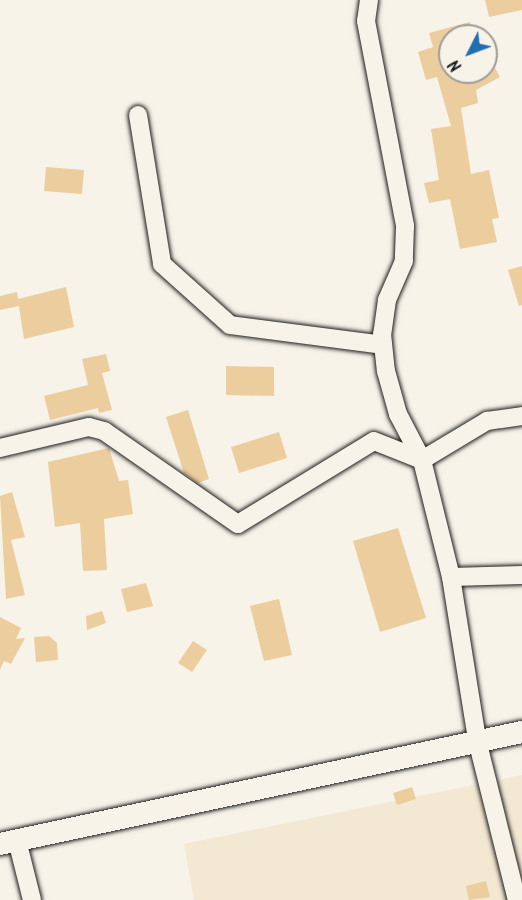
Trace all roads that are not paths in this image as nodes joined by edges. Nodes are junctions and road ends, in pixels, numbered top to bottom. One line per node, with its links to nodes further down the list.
1 (369, 0): 3 (street)
2 (138, 115): 3 (street)
3 (383, 345): 6 (street)
4 (522, 417): 6 (street)
5 (0, 448): 6 (street)
6 (422, 460): 8 (street)
7 (522, 575): 8 (street)
8 (451, 577): 10 (street)
9 (522, 732): 10 (street)
10 (477, 740): 11 (street); 13 (street)
11 (8, 842): 12 (street)
12 (32, 900)
13 (517, 900)

